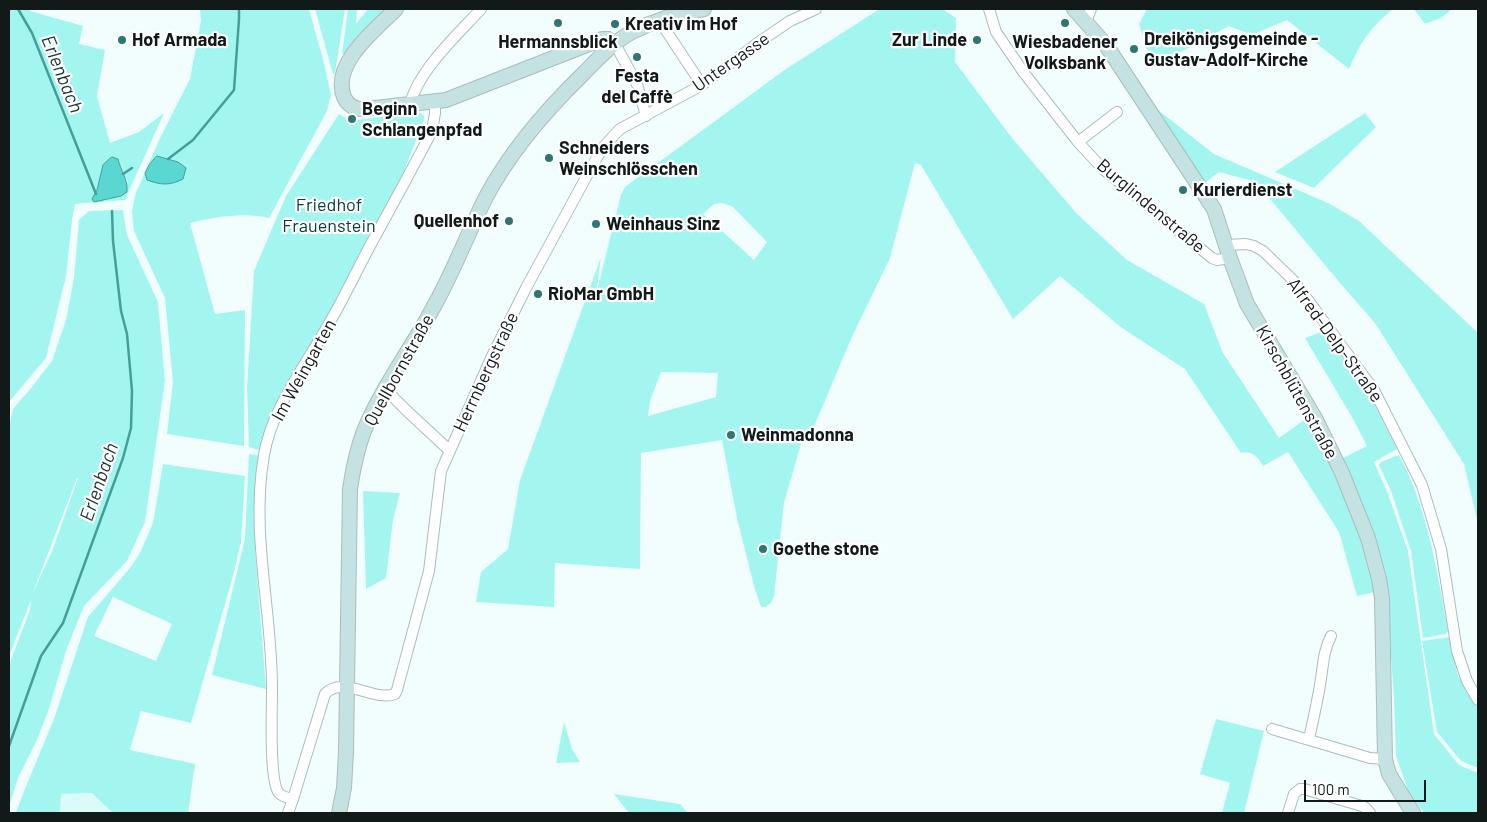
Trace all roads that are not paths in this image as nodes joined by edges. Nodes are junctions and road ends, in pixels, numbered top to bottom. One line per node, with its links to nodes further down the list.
1 (396, 9): 12 (main road)
2 (480, 9): 12 (street)
3 (704, 9): 8 (main road)
4 (816, 9): 10 (street, Untergasse)
5 (989, 9): 15 (street, Burglindenstraße)
6 (1074, 9): 7 (main road, Kirschblütenstraße)
7 (1089, 15): 16 (main road, Kirschblütenstraße)
8 (663, 16): 9 (main road); 10 (street)
9 (615, 44): 11 (main road); 14 (street); 17 (main road, Quellbornstraße)
10 (702, 85): 14 (street, Untergasse)
11 (435, 102): 12 (main road); 25 (street, Im Weingarten)
12 (410, 104)
13 (1117, 112): 15 (street)
14 (646, 116): 18 (street, Herrnbergstraße)
15 (1078, 142): 16 (street, Burglindenstraße)
16 (1228, 251): 21 (street, Alfred-Delp-Straße); 24 (main road, Kirschblütenstraße)
17 (385, 389): 18 (street); 20 (main road, Quellbornstraße)
18 (449, 450): 20 (street, Herrnbergstraße)
19 (1331, 636): 23 (street)
20 (348, 688): 25 (street); 27 (main road, Quellbornstraße)
21 (1478, 700)
22 (1272, 729): 23 (street)
23 (1309, 739): 24 (street)
24 (1385, 759): 30 (main road, Kirschblütenstraße)
25 (292, 799): 26 (street)
26 (288, 813)
27 (339, 813)
28 (1288, 813): 29 (street)
29 (1370, 813)
30 (1413, 813)

